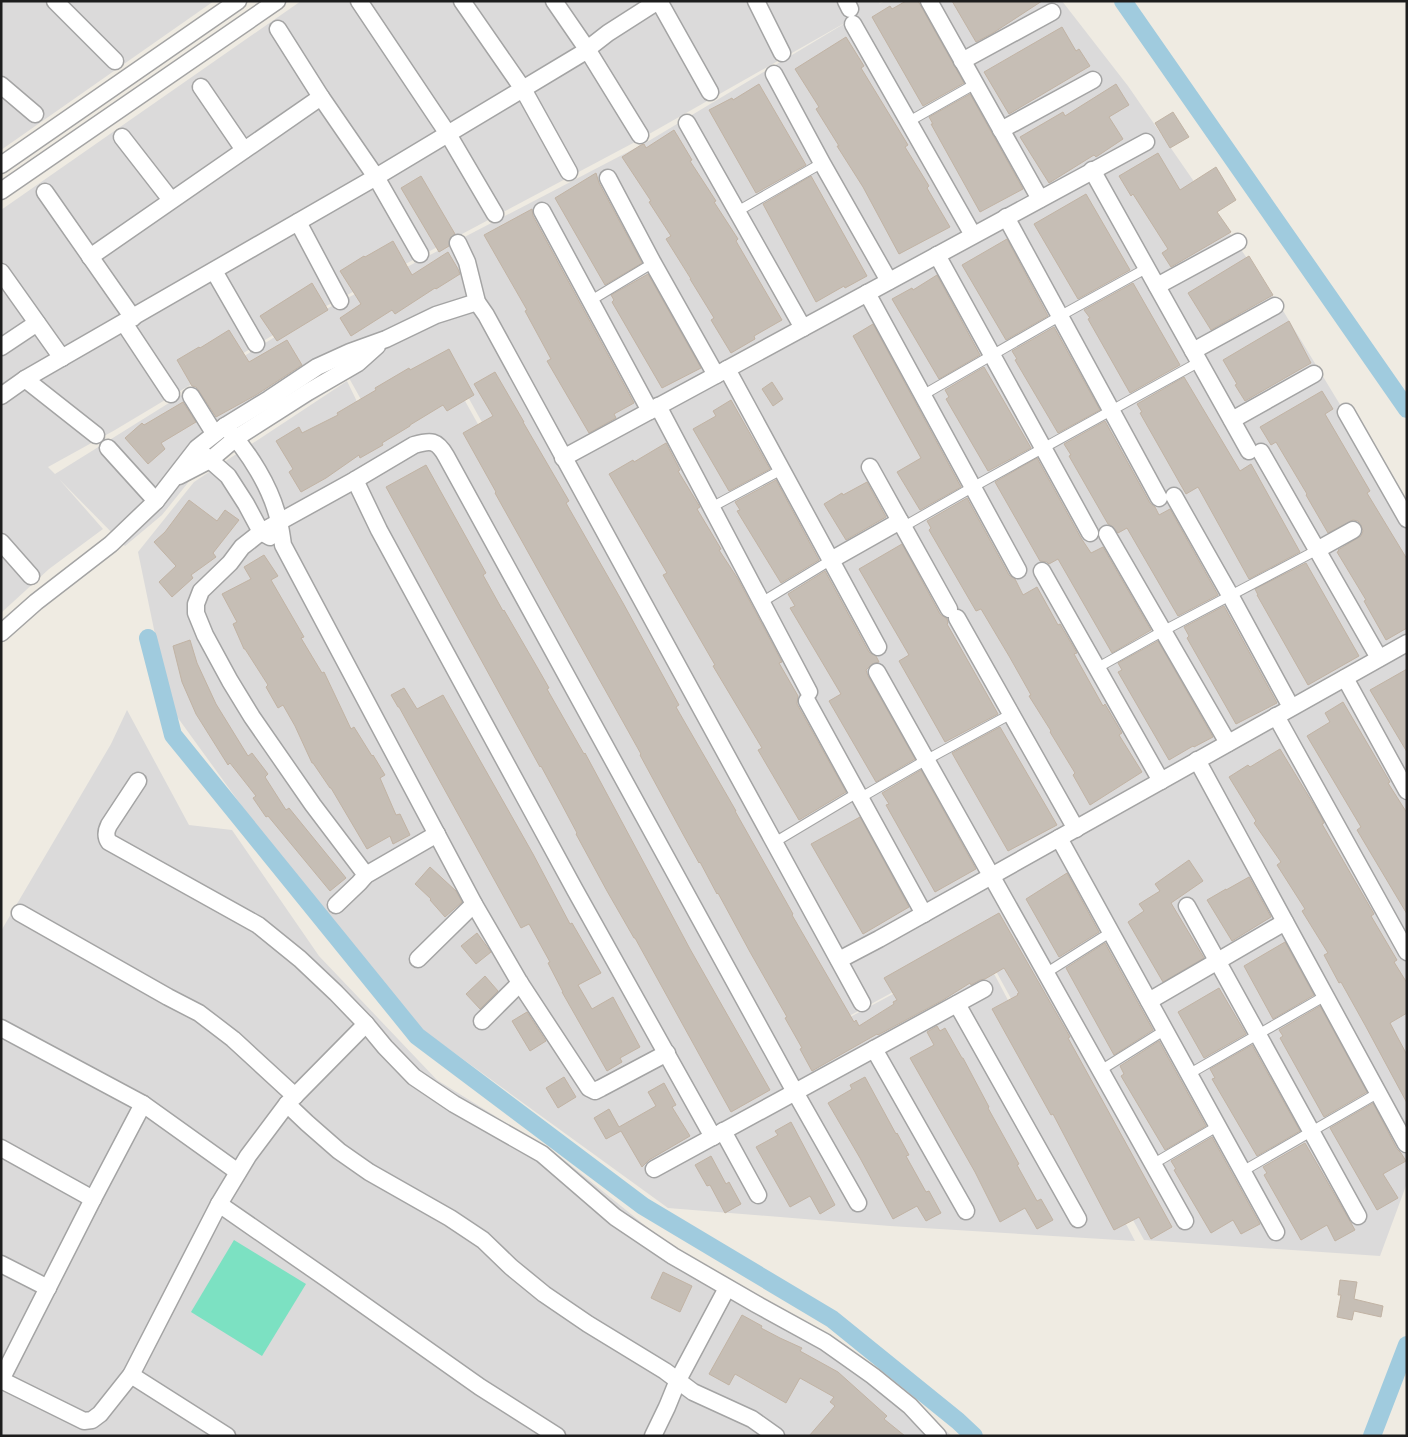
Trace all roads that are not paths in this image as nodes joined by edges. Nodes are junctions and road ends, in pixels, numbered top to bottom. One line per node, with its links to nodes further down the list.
1 (55, 1): 15 (street)
2 (238, 1): 35 (street)
3 (277, 1): 40 (street)
4 (359, 1): 29 (street)
5 (462, 1): 22 (street)
6 (554, 1): 13 (street)
7 (658, 1): 13 (street); 23 (street)
8 (756, 1): 14 (street)
9 (929, 1): 16 (street)
10 (850, 12): 26 (street)
11 (1052, 12): 16 (street)
12 (278, 30): 24 (street)
13 (588, 49): 22 (street); 30 (street)
14 (782, 53)
15 (115, 61)
16 (962, 61): 19 (street)
17 (774, 74): 34 (street)
18 (1093, 80): 28 (street)
19 (975, 84): 26 (lane); 28 (street)
20 (1, 85): 25 (street)
21 (201, 87): 33 (street)
22 (523, 90): 29 (street); 37 (street)
23 (710, 92)
24 (321, 97): 33 (street); 38 (street)
25 (35, 114)
26 (908, 122): 49 (street)
27 (687, 123): 45 (street)
28 (1001, 130): 42 (street)
29 (448, 134): 38 (street); 46 (street)
30 (640, 135)
31 (122, 137): 43 (street)
32 (1146, 142): 36 (street)
33 (244, 150): 43 (street)
34 (822, 163): 45 (lane); 59 (street)
35 (1, 165)
36 (1092, 170): 42 (street); 56 (street)
37 (569, 172)
38 (376, 178): 48 (street); 52 (street)
39 (608, 178): 55 (street)
40 (1, 191)
41 (45, 192): 54 (street)
42 (1040, 199): 47 (street)
43 (171, 200): 54 (street)
44 (542, 211): 63 (street)
45 (738, 211): 69 (street)
46 (495, 214)
47 (1006, 217): 49 (street); 66 (street)
48 (298, 222): 57 (street); 62 (street)
49 (973, 235): 53 (street)
50 (1238, 242): 60 (street)
51 (458, 243): 64 (street)
52 (420, 254)
53 (936, 255): 59 (street); 73 (street)
54 (90, 257): 67 (street)
55 (653, 263): 63 (lane); 76 (street)
56 (1147, 268): 60 (street); 66 (lane)
57 (214, 271): 67 (street); 71 (street)
58 (1, 272): 68 (street)
59 (888, 281): 61 (street)
60 (1157, 286): 74 (street)
61 (867, 293): 69 (street); 80 (street)
62 (340, 301)
63 (590, 301): 83 (street)
64 (477, 302): 70 (street); 93 (street)
65 (1275, 306): 74 (street)
66 (1060, 316): 73 (lane); 84 (street)
67 (128, 320): 75 (street); 79 (street)
68 (38, 323): 72 (street); 75 (street)
69 (803, 328): 76 (street)
70 (386, 339): 87 (street); 89 (street)
71 (256, 344)
72 (1, 347)
73 (991, 355): 80 (lane); 92 (street)
74 (1196, 357): 84 (lane); 86 (street)
75 (62, 358): 78 (street)
76 (721, 372): 83 (street); 96 (street)
77 (1314, 374): 86 (street)
78 (25, 379): 81 (street); 88 (street)
79 (171, 394)
80 (923, 395): 99 (street)
81 (1, 396)
82 (191, 396): 87 (street)
83 (654, 408): 93 (street); 101 (street)
84 (1112, 411): 92 (lane); 116 (street)
85 (1346, 412): 102 (street)
86 (1232, 420): 111 (street)
87 (219, 430): 89 (street); 91 (street)
88 (96, 435)
89 (236, 438): 94 (street); 103 (street)
90 (108, 448): 100 (street)
91 (197, 448): 94 (street); 97 (street)
92 (1043, 449): 99 (lane); 107 (street)
93 (563, 458): 139 (street)
94 (210, 460): 97 (street); 106 (street)
95 (870, 467): 104 (street)
96 (782, 470): 101 (lane); 112 (street)
97 (174, 478): 100 (street)
98 (355, 480): 103 (street); 166 (street); 169 (street)
99 (972, 487): 104 (lane); 113 (street)
100 (156, 501): 119 (street)
101 (712, 508): 117 (street)
102 (1407, 520)
103 (279, 521): 106 (street); 110 (street)
104 (902, 524): 112 (street); 127 (street)
105 (1353, 530): 111 (street)
106 (261, 532): 110 (street); 140 (street)
107 (1090, 533)
108 (1107, 534): 118 (street)
109 (1, 542): 115 (street)
110 (283, 545): 137 (street)
111 (1317, 550): 116 (lane); 122 (street)
112 (830, 560): 117 (lane); 121 (street)
113 (1018, 570)
114 (1042, 570): 123 (street)
115 (31, 576)
116 (1230, 595): 118 (lane); 126 (street)
117 (762, 602): 135 (street)
118 (1163, 631): 123 (lane); 129 (street)
119 (1, 633)
120 (1407, 642): 122 (street)
121 (878, 647)
122 (1379, 658): 125 (street)
123 (1097, 668): 133 (street)
124 (877, 672): 130 (street)
125 (1344, 678): 126 (street); 134 (street)
126 (1291, 707): 128 (street)
127 (1011, 714): 130 (lane); 136 (street)
128 (1276, 716): 129 (street); 149 (street)
129 (1228, 743): 131 (street)
130 (926, 760): 135 (lane); 141 (street)
131 (1197, 760): 133 (street); 147 (street)
132 (138, 781): 161 (street)
133 (1161, 781): 136 (street)
134 (1407, 791)
135 (859, 795): 139 (lane); 146 (street)
136 (1076, 829): 138 (street)
137 (437, 834): 140 (street); 142 (street)
138 (1059, 838): 141 (street); 148 (street)
139 (775, 842): 151 (street)
140 (366, 875): 143 (street)
141 (991, 876): 146 (street); 153 (street)
142 (474, 904): 150 (street); 154 (street)
143 (336, 905)
144 (1187, 906): 152 (street)
145 (20, 913): 171 (street)
146 (924, 914): 151 (street)
147 (1285, 922): 152 (street); 156 (street)
148 (1111, 932): 153 (lane); 157 (street)
149 (1407, 952)
150 (418, 959)
151 (840, 960): 158 (street)
152 (1217, 961): 157 (street); 164 (street)
153 (1046, 973): 167 (street)
154 (520, 983): 160 (street); 166 (street)
155 (984, 989): 159 (street)
156 (1325, 996): 164 (lane); 170 (street)
157 (1149, 1000): 163 (street)
158 (862, 1003)
159 (957, 1004): 165 (street); 188 (street)
160 (482, 1021)
161 (366, 1024): 171 (street); 193 (street)
162 (1, 1028): 172 (street)
163 (1165, 1030): 167 (lane); 168 (street)
164 (1258, 1034): 168 (lane); 174 (street)
165 (874, 1049): 169 (street); 186 (street)
166 (667, 1053): 175 (street)
167 (1101, 1070): 178 (street)
168 (1189, 1074): 173 (street)
169 (795, 1092): 175 (street); 184 (street)
170 (1378, 1093): 174 (lane); 176 (street)
171 (291, 1100): 181 (street); 196 (street)
172 (143, 1104): 181 (street); 183 (street)
173 (1218, 1126): 178 (lane); 180 (street)
174 (1312, 1132): 180 (lane); 187 (street)
175 (718, 1134): 179 (street); 182 (street)
176 (1406, 1144)
177 (1, 1148): 183 (street)
178 (1153, 1164): 189 (street)
179 (654, 1169)
180 (1243, 1171): 190 (street)
181 (238, 1172): 185 (street)
182 (758, 1195)
183 (92, 1199): 192 (street)
184 (858, 1203)
185 (219, 1204): 194 (street); 198 (street)
186 (966, 1211)
187 (1358, 1216)
188 (1078, 1219)
189 (1185, 1221)
190 (1276, 1232)
191 (1, 1264): 192 (street)
192 (48, 1288): 195 (street)
193 (727, 1288): 196 (street); 201 (street)
194 (131, 1375): 195 (street); 197 (street)
195 (1, 1380)
196 (678, 1380): 199 (street); 200 (street)
197 (227, 1436)
198 (557, 1436)
199 (653, 1436)
200 (776, 1436)
201 (938, 1436)

